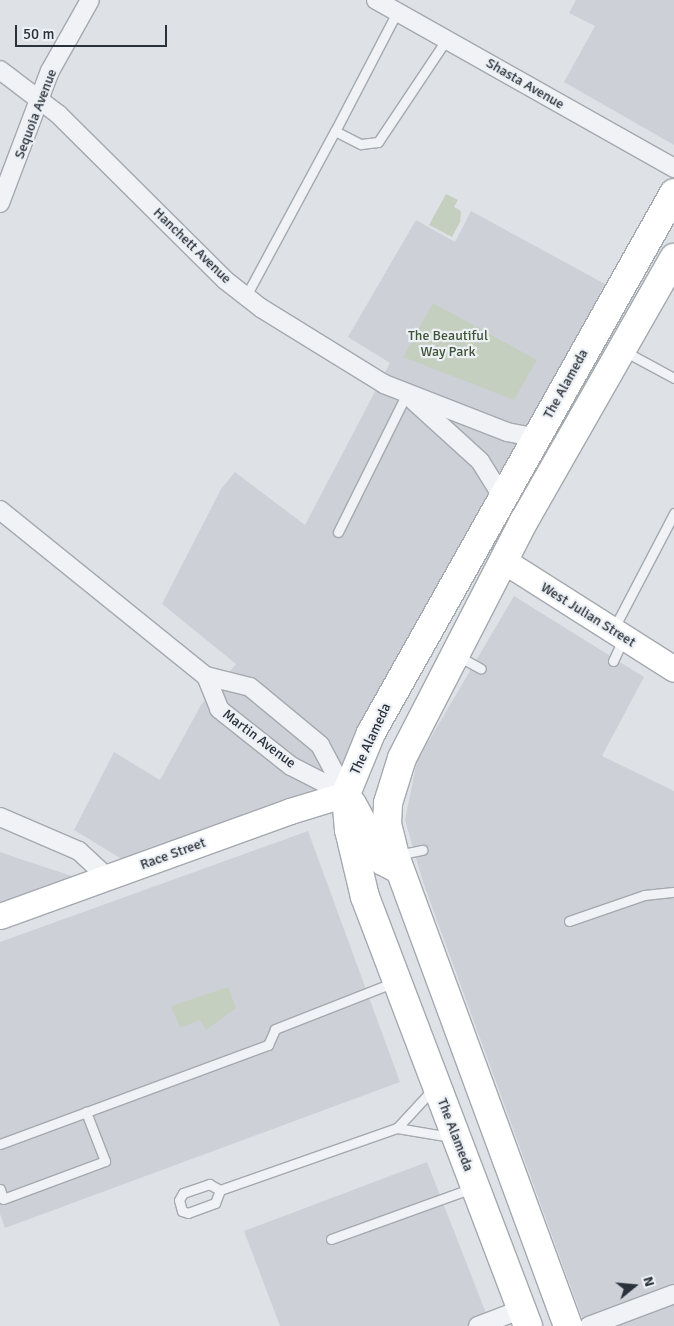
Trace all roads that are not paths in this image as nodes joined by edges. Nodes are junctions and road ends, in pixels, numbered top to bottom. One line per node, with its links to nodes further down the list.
1 (90, 0): 6 (street, Sequoia Avenue)
2 (376, 0): 3 (street, Shasta Avenue)
3 (397, 12): 4 (street, Shasta Avenue); 7 (lane)
4 (446, 40): 7 (lane); 8 (street, Shasta Avenue)
5 (0, 70): 6 (street, Hanchett Avenue)
6 (40, 100): 10 (street, Sequoia Avenue); 12 (street, Hanchett Avenue)
7 (335, 131): 12 (lane)
8 (674, 168)
9 (674, 193): 14 (main road, The Alameda)
10 (0, 203)
11 (674, 258): 13 (main road)
12 (246, 296): 16 (street, Hanchett Avenue)
13 (624, 351): 15 (lane); 22 (main road)
14 (578, 362): 17 (main road, The Alameda); 22 (main road)
15 (674, 378)
16 (407, 394): 17 (street, Hanchett Avenue); 18 (street, Hanchett Avenue); 21 (lane)
17 (536, 438): 18 (main road, The Alameda)
18 (503, 498): 23 (main road, The Alameda)
19 (0, 510): 29 (street, Martin Avenue)
20 (674, 513): 24 (lane)
21 (338, 532)
22 (504, 561): 23 (main road); 24 (main road, West Julian Street); 25 (main road)
23 (462, 571): 31 (main road, The Alameda)
24 (618, 634): 26 (lane); 28 (main road, West Julian Street)
25 (455, 655): 27 (lane); 30 (main road)
26 (613, 662)
27 (481, 669)
28 (674, 669)
29 (206, 676): 31 (street, Martin Avenue); 31 (street, Martin Avenue)
30 (402, 758): 31 (main road); 34 (main road)
31 (346, 794): 34 (main road); 35 (main road, Race Street); 39 (main road, The Alameda)
32 (0, 817): 35 (street)
33 (422, 850): 34 (lane)
34 (398, 863): 53 (main road)
35 (107, 877): 37 (main road, Race Street)
36 (674, 892): 38 (lane)
37 (0, 916)
38 (569, 920)
39 (396, 982): 40 (main road, The Alameda); 41 (lane)
40 (436, 1086): 42 (lane); 43 (main road, The Alameda)
41 (86, 1112): 44 (lane); 46 (lane)
42 (397, 1128): 43 (lane); 47 (lane)
43 (456, 1138): 45 (main road, The Alameda)
44 (0, 1144)
45 (476, 1188): 48 (lane); 50 (main road, The Alameda)
46 (0, 1189)
47 (220, 1190)
48 (331, 1239)
49 (674, 1294): 54 (street)
50 (525, 1318): 51 (street); 52 (main road)
51 (478, 1326)
52 (548, 1326)
53 (568, 1326)
54 (589, 1326)

